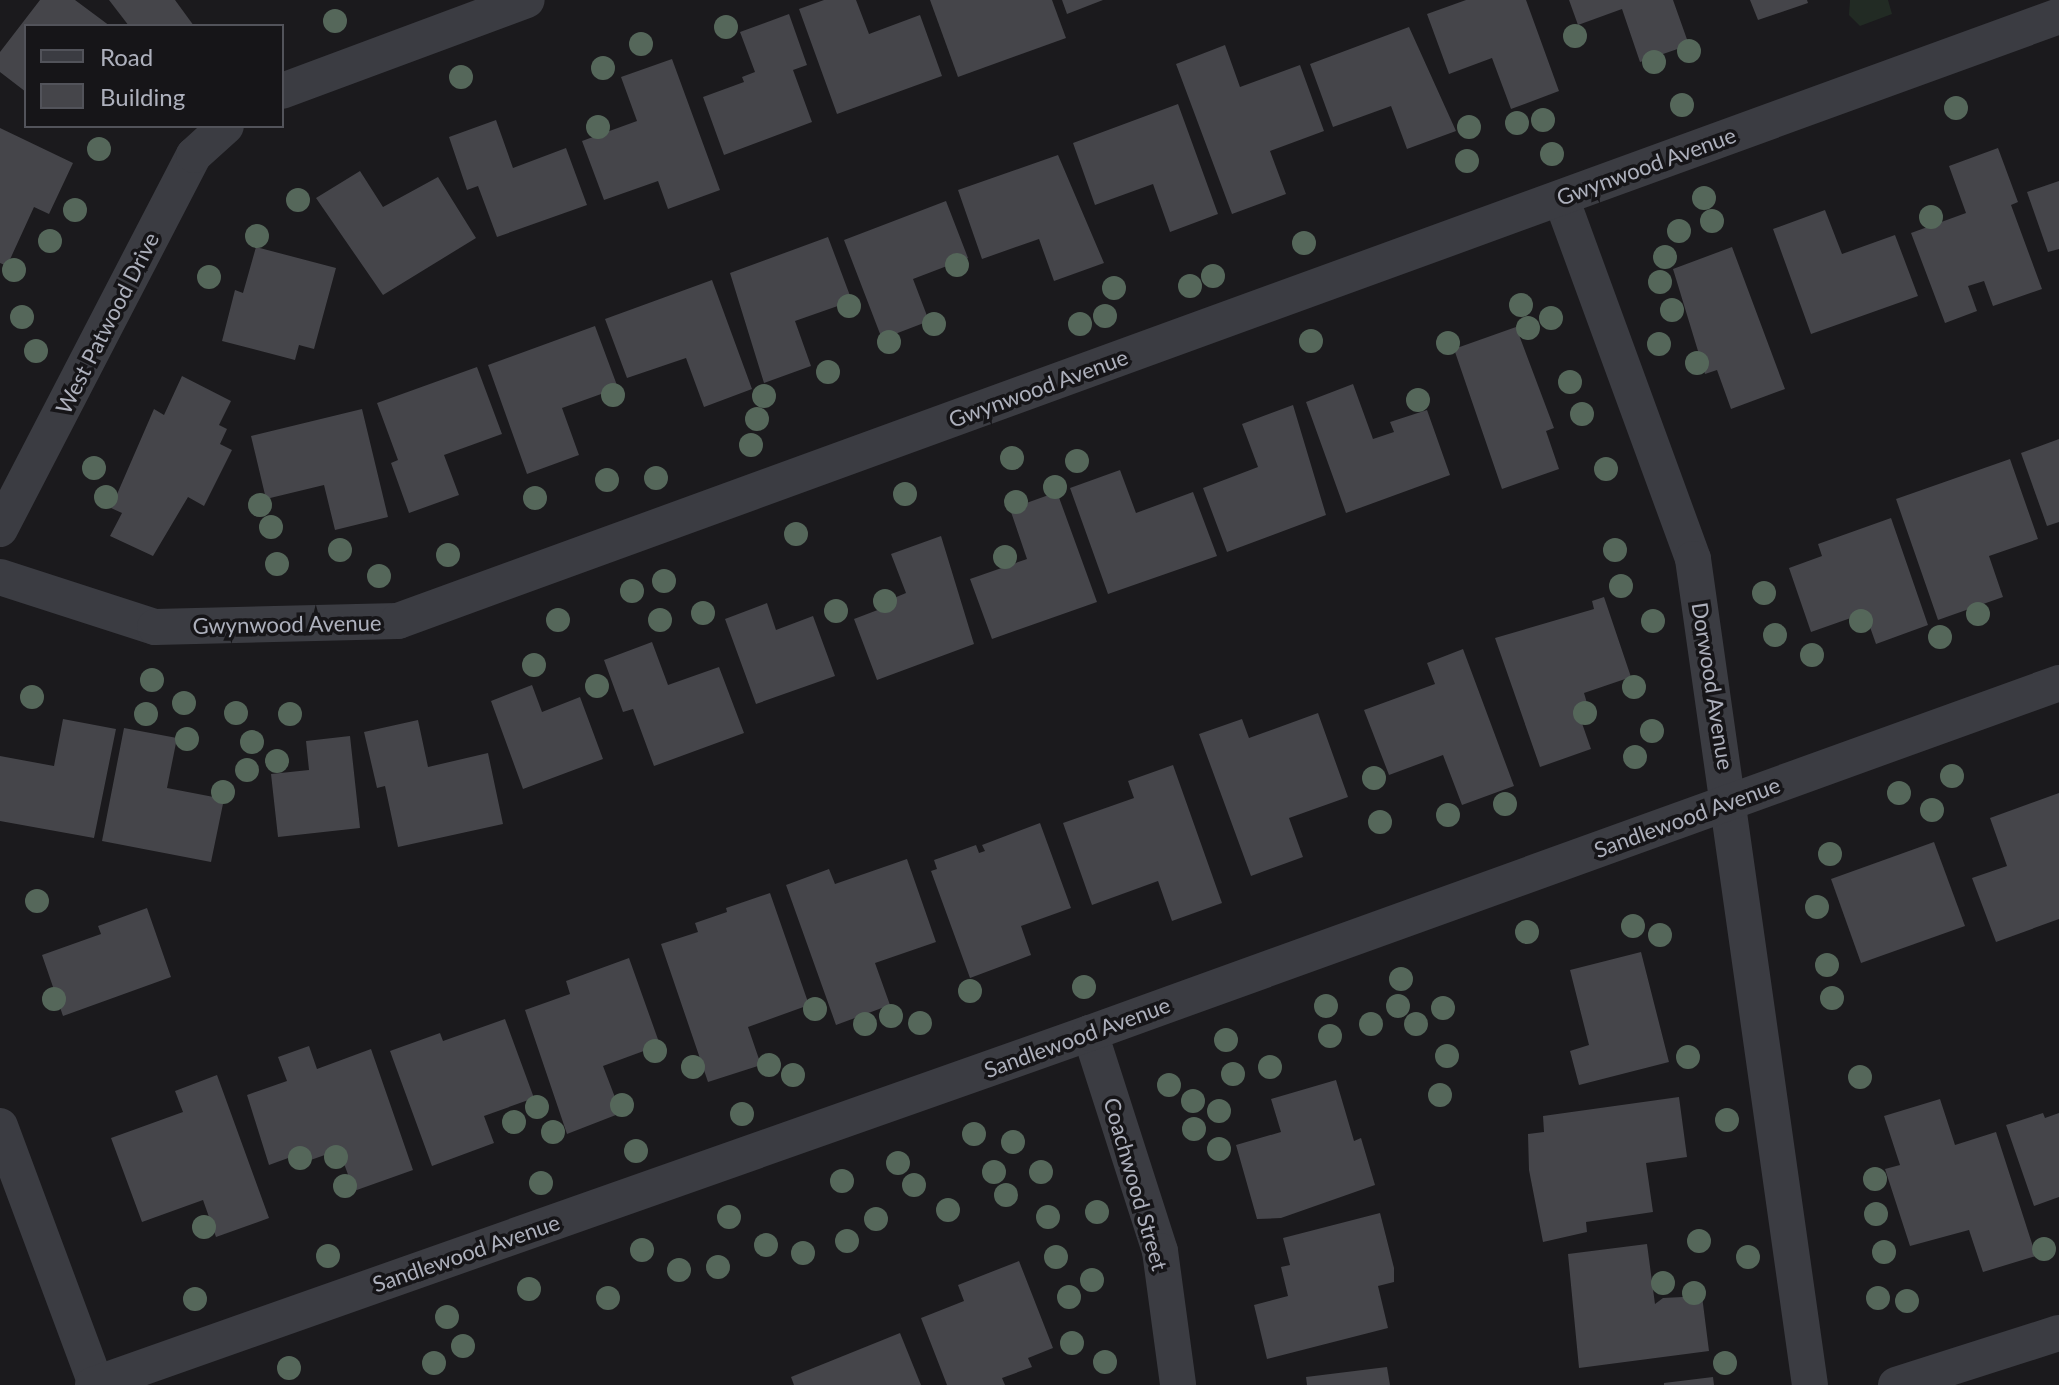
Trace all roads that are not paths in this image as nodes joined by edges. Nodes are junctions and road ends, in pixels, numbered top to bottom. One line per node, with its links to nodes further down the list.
1 (527, 0): 3 (street)
2 (2059, 16): 5 (street, Gwynwood Avenue)
3 (284, 90)
4 (224, 128): 6 (street, West Patwood Drive)
5 (1561, 198): 7 (street, Gwynwood Avenue); 9 (street, Dorwood Avenue)
6 (0, 529)
7 (0, 577)
8 (2059, 683): 9 (street, Sandlewood Avenue)
9 (1731, 801): 10 (street, Sandlewood Avenue); 15 (street, Dorwood Avenue)
10 (1090, 1033): 13 (street, Sandlewood Avenue); 14 (street, Coachwood Street)
11 (0, 1126): 13 (street)
12 (2059, 1333): 16 (street)
13 (95, 1384)
14 (1178, 1385)
15 (1810, 1385)
16 (1896, 1385)

